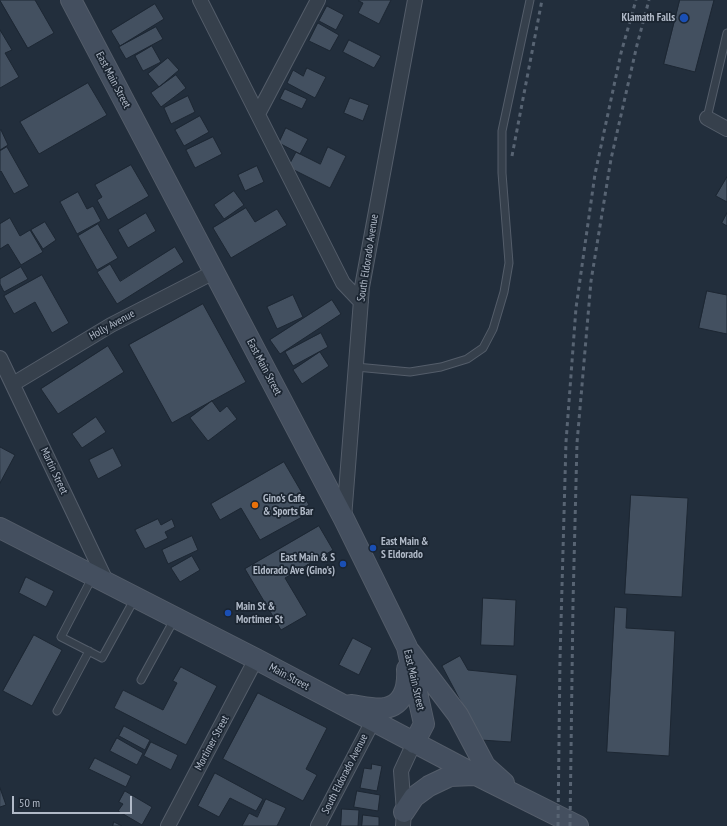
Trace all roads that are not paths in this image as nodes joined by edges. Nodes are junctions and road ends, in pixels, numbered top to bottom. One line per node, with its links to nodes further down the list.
1 (71, 0): 10 (street, East Main Street)
2 (200, 0): 7 (street)
3 (318, 0): 7 (street)
4 (415, 0): 11 (street, South Eldorado Avenue)
5 (530, 0): 13 (lane)
6 (727, 33): 8 (lane)
7 (258, 114): 11 (street)
8 (707, 118): 9 (street)
9 (727, 128)
10 (214, 272): 14 (street, Holly Avenue); 15 (street, East Main Street)
11 (361, 302): 13 (street, South Eldorado Avenue)
12 (0, 358): 14 (street, Martin Street)
13 (356, 367): 15 (street, South Eldorado Avenue)
14 (13, 384): 17 (street, Martin Street)
15 (344, 519): 20 (street, East Main Street)
16 (0, 528): 17 (street, Main Street)
17 (100, 580): 18 (street, Main Street); 21 (lane)
18 (136, 598): 19 (street, Main Street); 21 (lane)
19 (175, 618): 22 (street, Main Street); 23 (lane)
20 (407, 647): 24 (street); 27 (street, East Main Street); 29 (street)
21 (88, 651): 25 (lane)
22 (256, 659): 24 (street, Main Street); 31 (street, Mortimer Street)
23 (140, 680)
24 (341, 704): 26 (street, Main Street)
25 (57, 711)
26 (373, 721): 27 (street, Main Street); 32 (street, South Eldorado Avenue)
27 (414, 743): 28 (street, Main Street); 30 (street)
28 (476, 775): 29 (street, Main Street); 30 (street)
29 (520, 798): 33 (street, Main Street)
30 (403, 819)
31 (168, 826)
32 (318, 826)
33 (578, 826)

